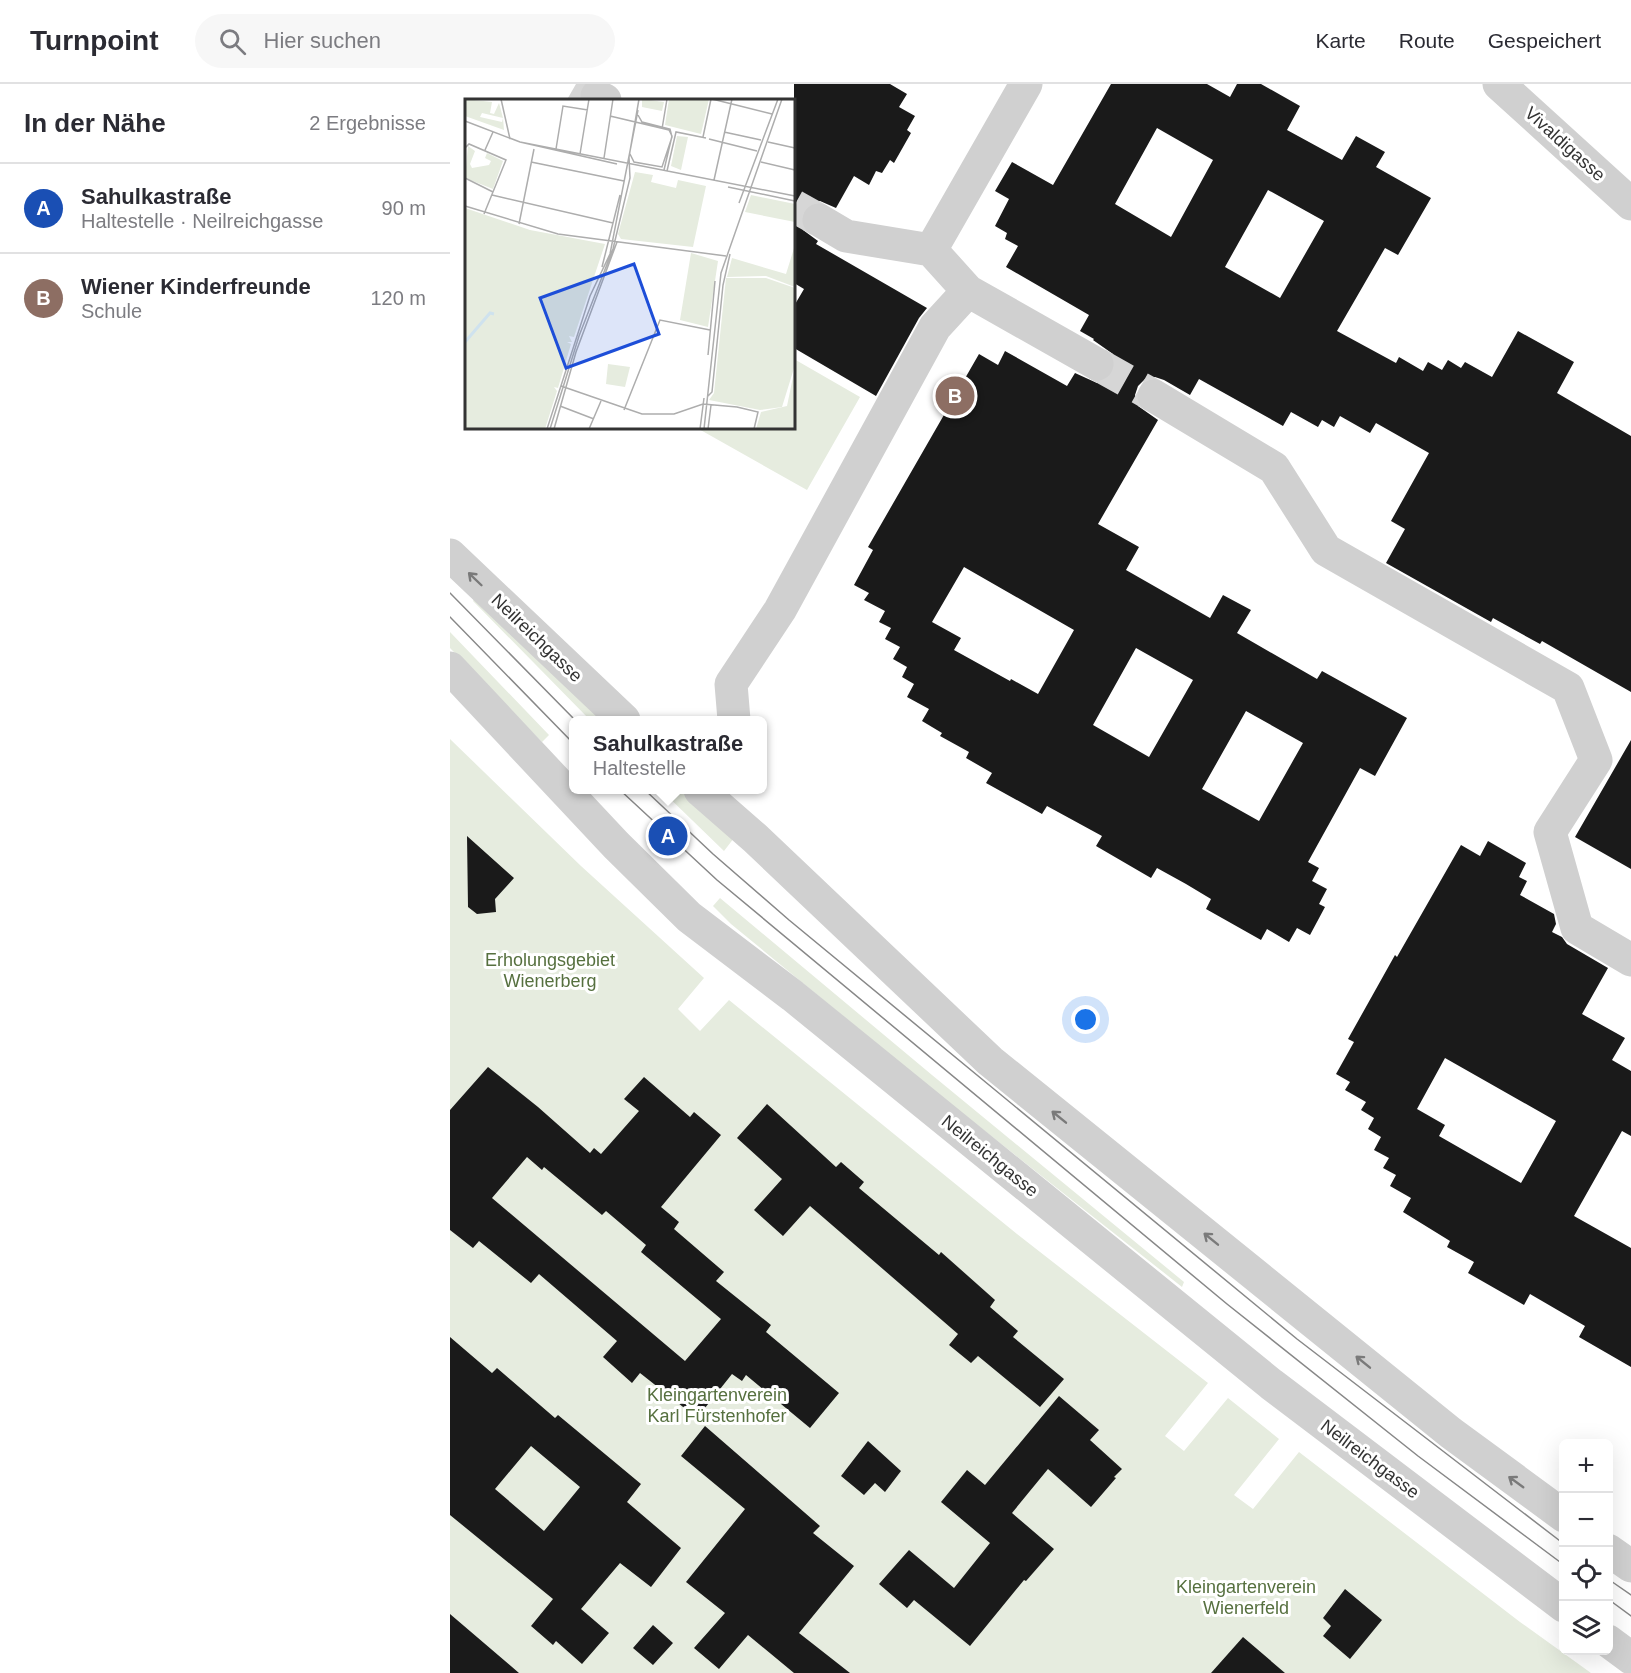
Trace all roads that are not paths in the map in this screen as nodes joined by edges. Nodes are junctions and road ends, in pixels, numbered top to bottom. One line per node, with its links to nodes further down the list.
1 (1026, 84): 5 (street)
2 (1500, 84): 3 (street, Vivaldigasse)
3 (1631, 204)
4 (819, 220): 5 (street)
5 (931, 250): 6 (street)
6 (968, 291): 7 (street); 12 (street)
7 (1097, 364)
8 (1154, 396): 15 (street)
9 (450, 555): 11 (street, Neilreichgasse, one-way to 9)
10 (450, 668): 19 (street, Neilreichgasse)
11 (620, 716)
12 (734, 716)
13 (714, 794): 14 (street)
14 (731, 800): 16 (street, one-way to 14)
15 (1631, 960)
16 (1559, 1513)
17 (1613, 1553): 18 (street)
18 (1631, 1566)
19 (1559, 1603)
20 (1613, 1645): 21 (street)
21 (1631, 1658)

